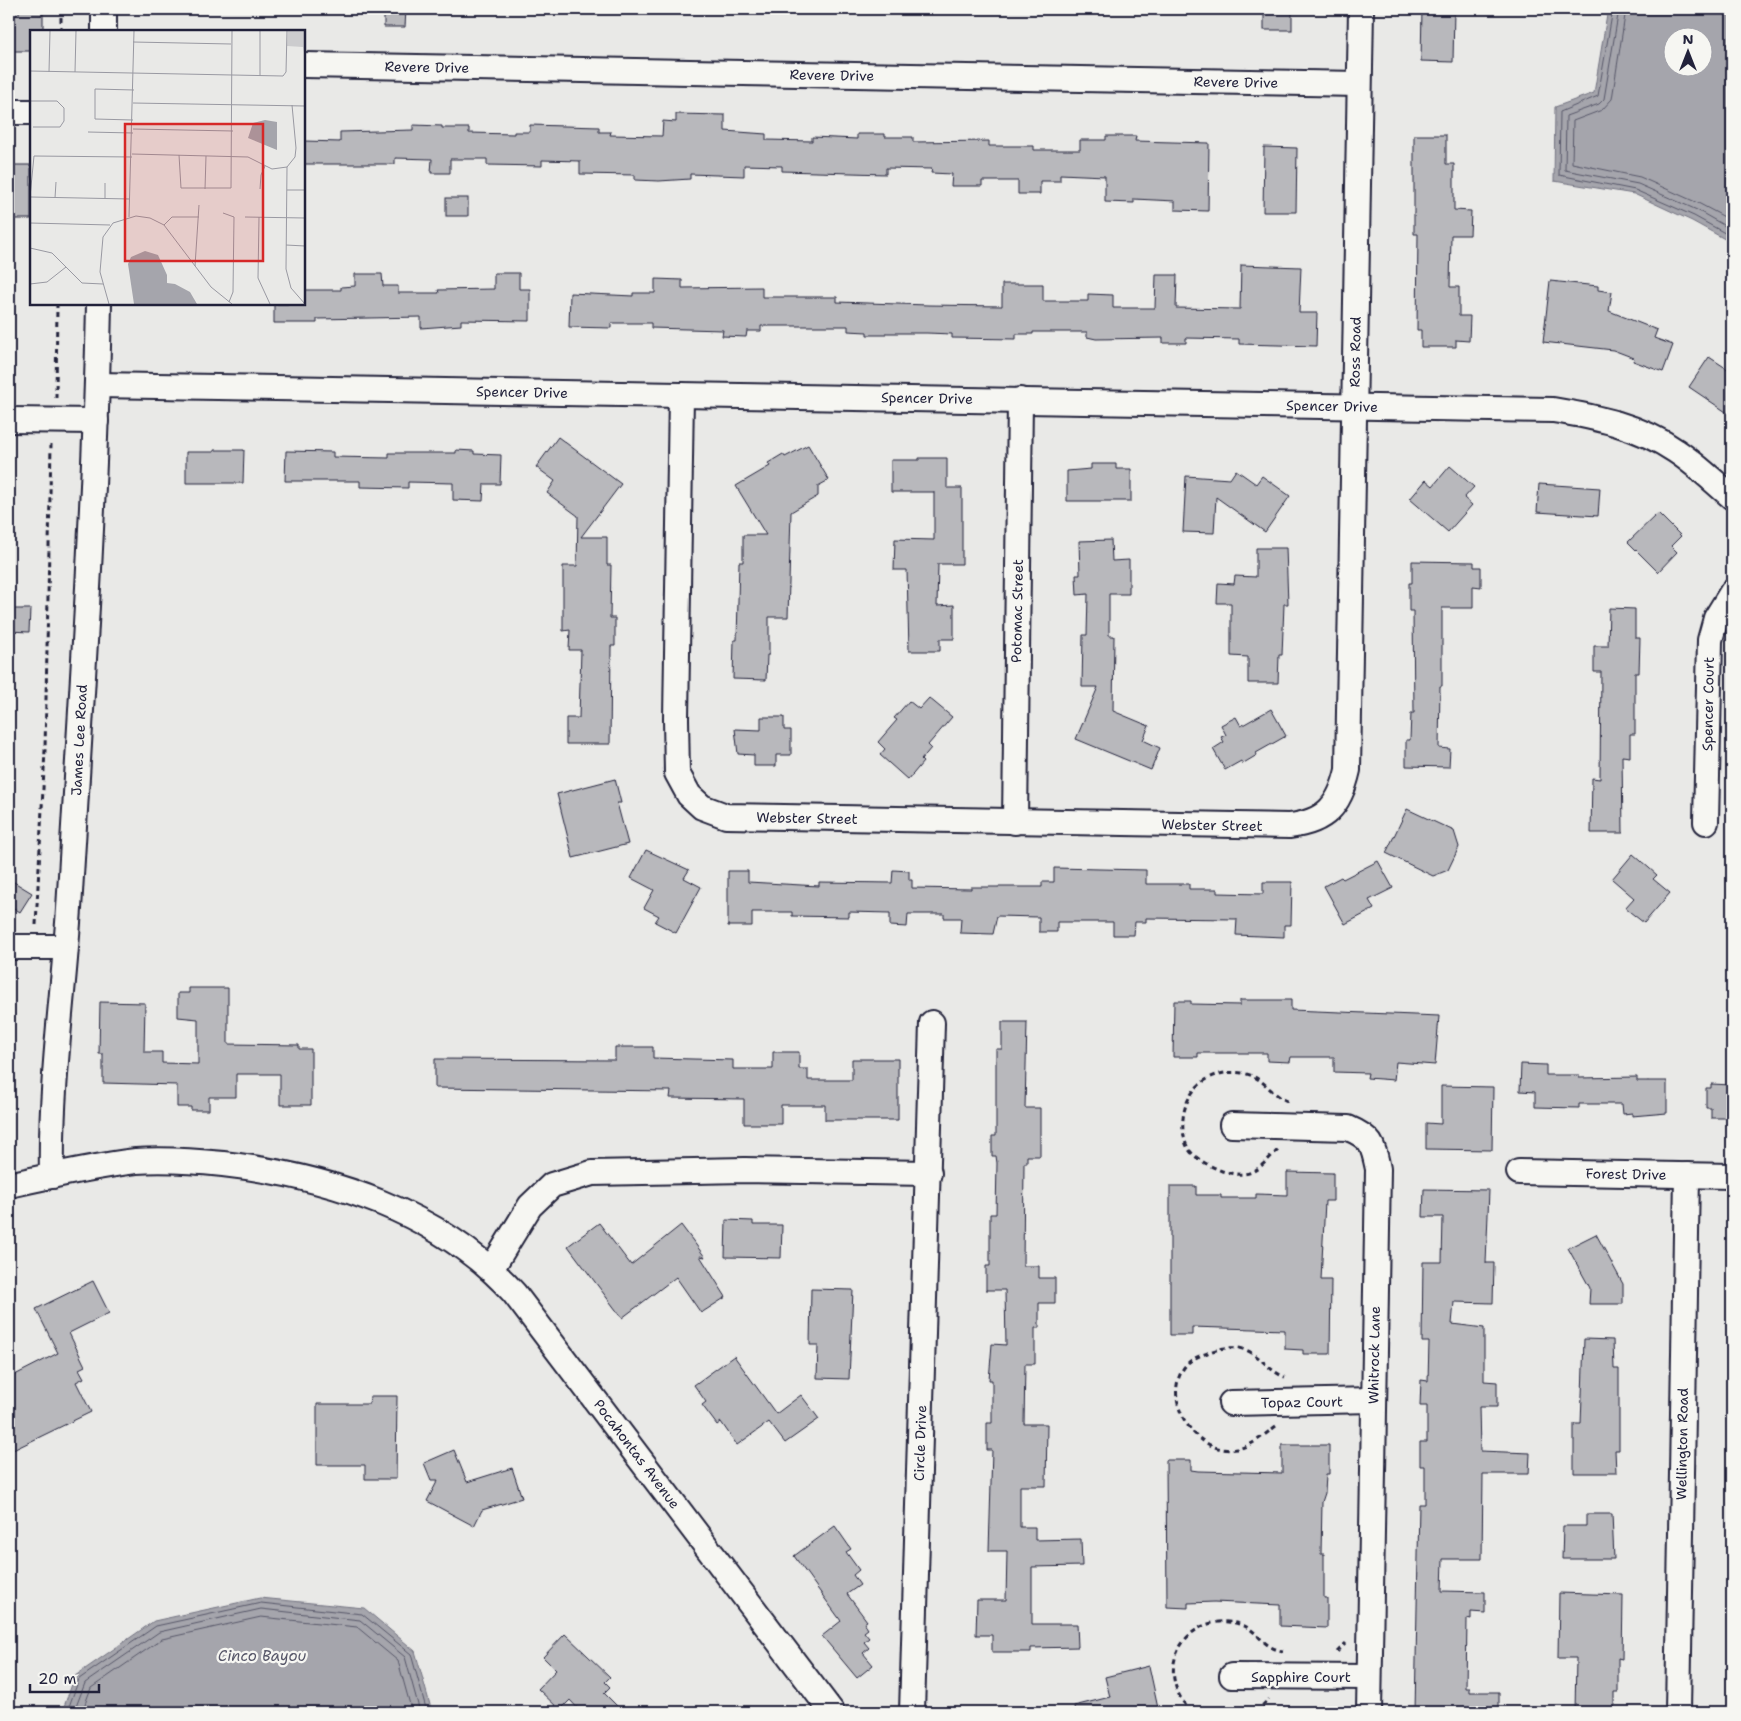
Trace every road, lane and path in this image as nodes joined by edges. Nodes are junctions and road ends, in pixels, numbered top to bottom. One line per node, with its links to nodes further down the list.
1 (61, 9): 4 (path)
2 (104, 9): 5 (street)
3 (1361, 9): 7 (street, Ross Road)
4 (61, 30)
5 (104, 30)
6 (305, 65): 7 (street, Revere Drive)
7 (1359, 84): 15 (street, Ross Road)
8 (9, 112): 9 (street)
9 (30, 112)
10 (57, 305): 17 (path)
11 (99, 305): 12 (street, James Lee Road)
12 (97, 385): 13 (street, Spencer Drive); 18 (street, James Lee Road)
13 (681, 395): 14 (street, Spencer Drive); 22 (street, Webster Street)
14 (1020, 400): 15 (street, Spencer Drive); 22 (street, Potomac Street)
15 (1355, 406): 19 (street, Spencer Drive); 21 (street, Ross Road)
16 (9, 420): 17 (street)
17 (51, 420): 18 (street); 25 (path)
18 (96, 421): 26 (street, James Lee Road)
19 (1732, 497)
20 (1732, 592): 23 (street, Spencer Court)
21 (1330, 810): 22 (street, Webster Street)
22 (1014, 822)
23 (1706, 822)
24 (9, 946): 25 (street)
25 (35, 947): 26 (street)
26 (65, 947): 34 (street, James Lee Road)
27 (932, 1023): 32 (street, Circle Drive)
28 (1292, 1103): 30 (path)
29 (1232, 1124): 39 (street, Whitrock Lane)
30 (1281, 1148)
31 (1519, 1172): 33 (street, Forest Drive)
32 (929, 1173): 37 (street); 48 (street, Circle Drive)
33 (1687, 1175): 35 (street, Forest Drive); 51 (street, Wellington Road)
34 (52, 1176): 36 (street, Pocahontas Avenue); 37 (street, Pocahontas Avenue)
35 (1732, 1176)
36 (9, 1184)
37 (492, 1268): 47 (street, Pocahontas Avenue)
38 (1286, 1377): 41 (path)
39 (1374, 1400): 40 (street, Topaz Court); 46 (street, Whitrock Lane)
40 (1231, 1403)
41 (1284, 1423)
42 (1347, 1641): 44 (path)
43 (1290, 1652): 49 (path)
44 (1333, 1653)
45 (1232, 1676): 46 (street, Sapphire Court)
46 (1369, 1677): 50 (street, Whitrock Lane)
47 (832, 1712)
48 (912, 1712)
49 (1192, 1712)
50 (1369, 1712)
51 (1678, 1712)

